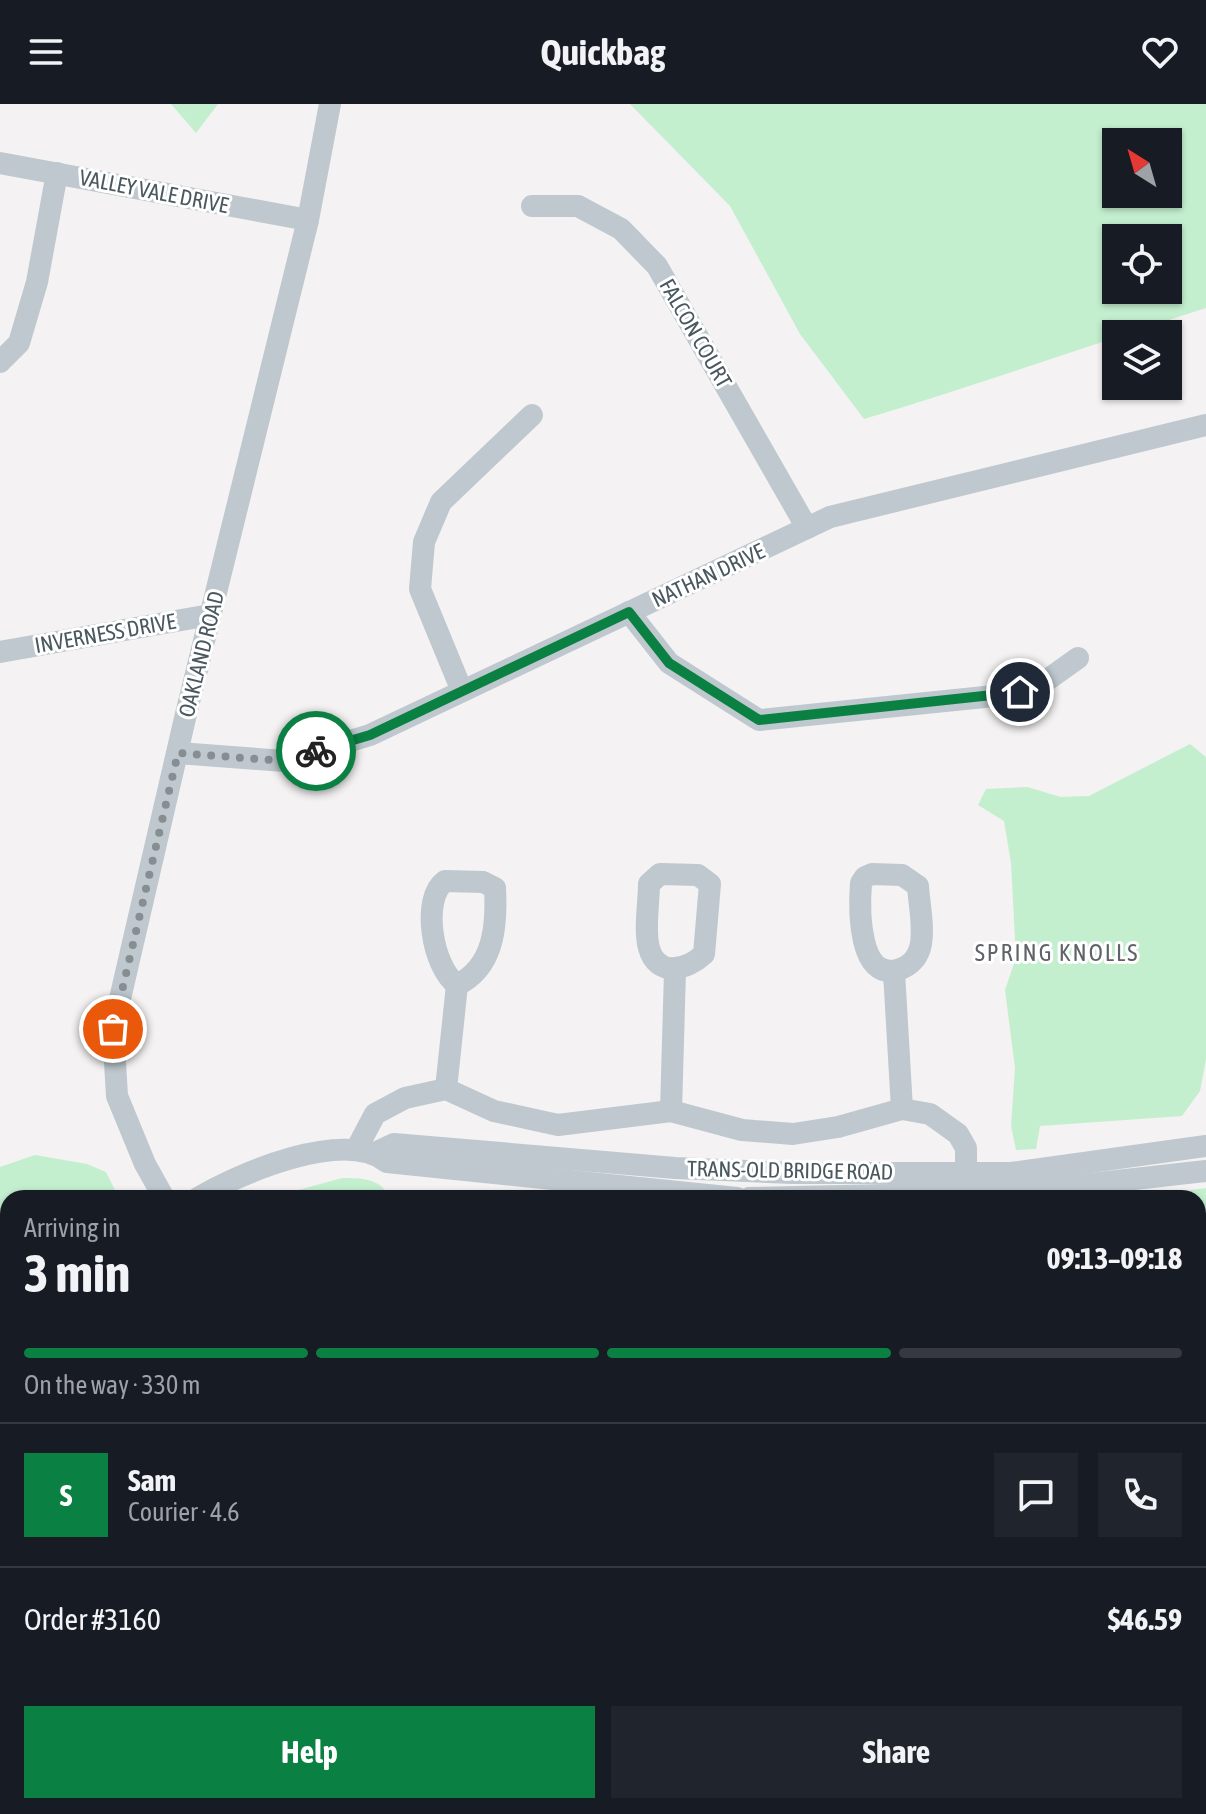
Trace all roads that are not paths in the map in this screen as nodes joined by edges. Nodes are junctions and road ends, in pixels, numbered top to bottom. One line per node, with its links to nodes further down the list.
1 (330, 104): 5 (street, OAKLAND ROAD)
2 (0, 163): 3 (street, VALLEY VALE DRIVE)
3 (57, 173): 5 (street, VALLEY VALE DRIVE); 6 (street)
4 (532, 206): 9 (street, FALCON COURT)
5 (308, 220): 11 (street, OAKLAND ROAD)
6 (0, 362)
7 (532, 415): 14 (street)
8 (1206, 425): 9 (street, NATHAN DRIVE)
9 (807, 528): 10 (street, NATHAN DRIVE)
10 (629, 612): 13 (street); 14 (street, NATHAN DRIVE)
11 (210, 615): 12 (street, INVERNESS DRIVE); 15 (street, OAKLAND ROAD)
12 (0, 652)
13 (1078, 658)
14 (462, 691): 15 (street, NATHAN DRIVE)
15 (178, 753): 26 (street, OAKLAND ROAD)
16 (675, 971): 21 (street)
17 (894, 972): 20 (street)
18 (457, 985): 18 (street); 19 (street)
19 (446, 1089): 21 (street); 23 (street)
20 (902, 1109): 21 (street); 25 (street)
21 (671, 1111)
22 (1206, 1146): 25 (street, TRANS-OLD BRIDGE ROAD)
23 (366, 1151): 25 (street, TRANS-OLD BRIDGE ROAD); 27 (street, TRANS-OLD BRIDGE ROAD); 28 (street, TRANS-OLD BRIDGE ROAD)
24 (1206, 1171): 25 (street, TRANS-OLD BRIDGE ROAD)
25 (966, 1187): 29 (street, TRANS-OLD BRIDGE ROAD)
26 (160, 1190)
27 (214, 1190)
28 (659, 1190)
29 (907, 1190)

